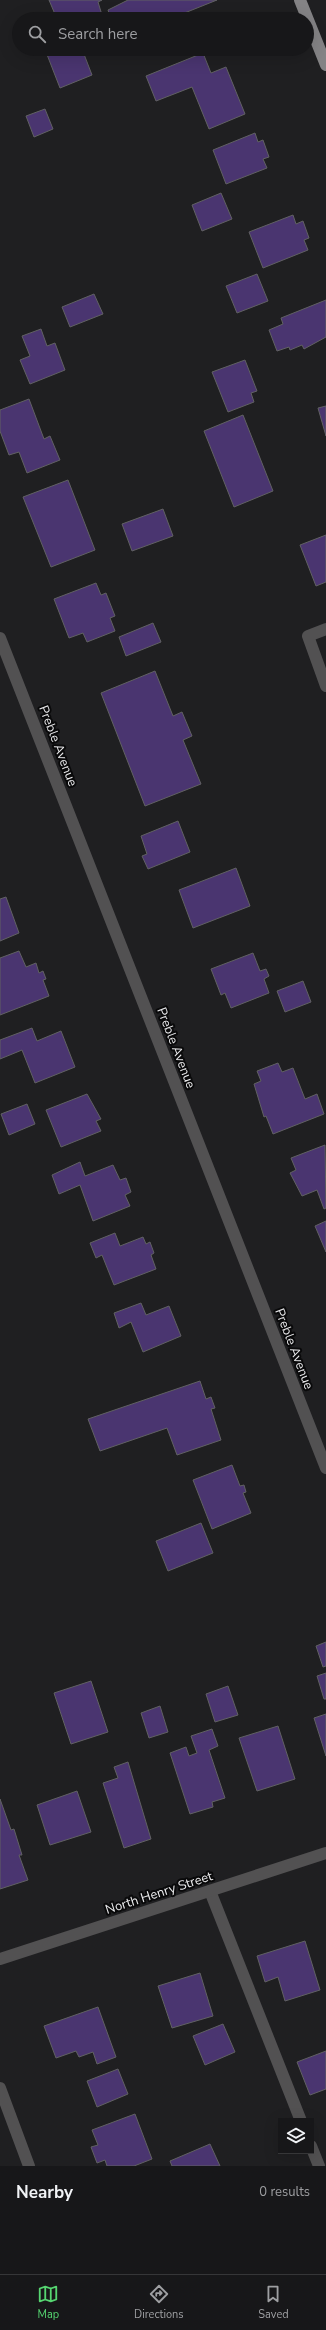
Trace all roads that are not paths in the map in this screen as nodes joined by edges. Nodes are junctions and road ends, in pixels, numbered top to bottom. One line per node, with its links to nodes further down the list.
1 (300, 0): 2 (main road)
2 (305, 12)
3 (314, 35): 4 (main road)
4 (326, 65)
5 (326, 629): 7 (street)
6 (0, 638): 8 (street, Preble Avenue)
7 (326, 686)
8 (326, 1468)
9 (326, 1853): 10 (street, North Henry Street)
10 (210, 1891): 11 (street, North Henry Street); 13 (street)
11 (0, 1959)
12 (0, 2088): 15 (street)
13 (300, 2118)
14 (314, 2154): 16 (street)
15 (29, 2166)
16 (319, 2166)

